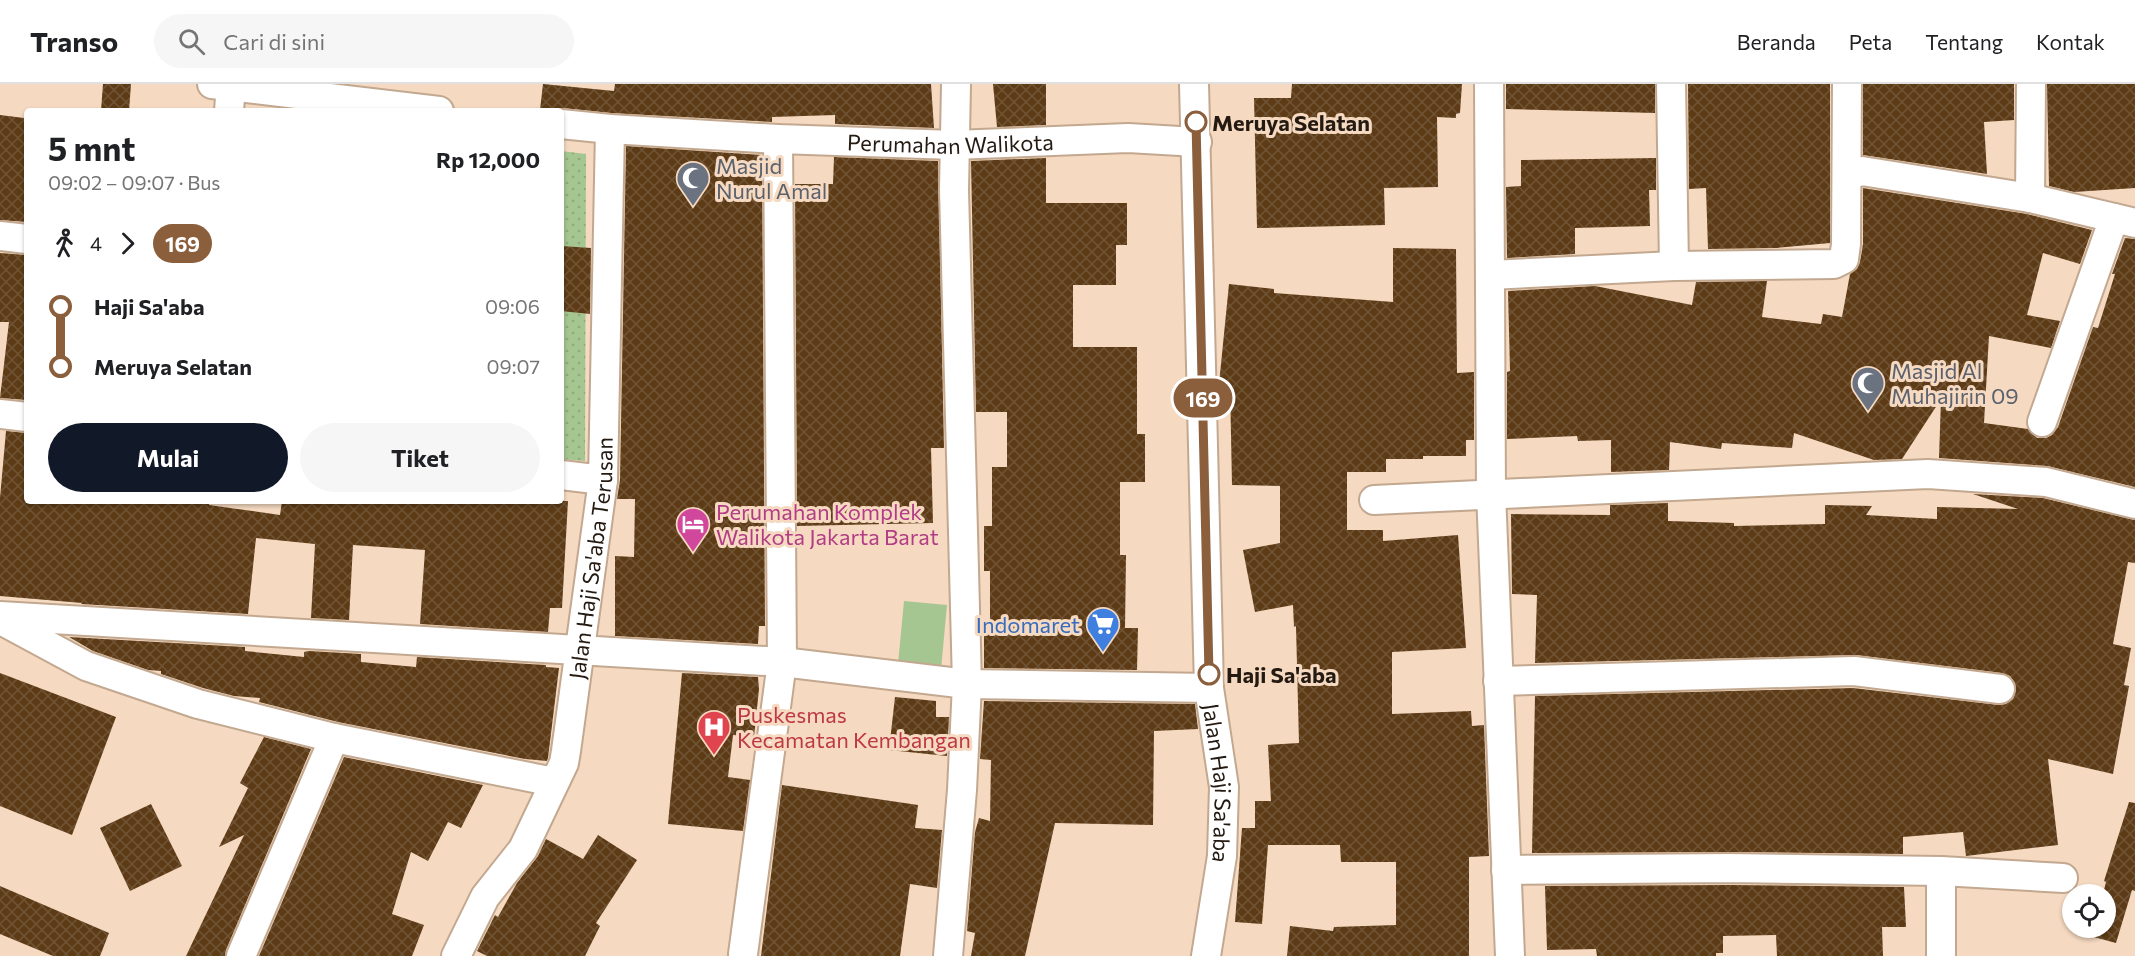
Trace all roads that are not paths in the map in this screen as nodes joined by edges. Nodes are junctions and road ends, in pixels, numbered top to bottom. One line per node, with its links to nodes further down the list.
1 (956, 84): 13 (street)
2 (1194, 84): 12 (street, Jalan Haji Sa'aba)
3 (1489, 84): 20 (street)
4 (1671, 84): 19 (street)
5 (1847, 84): 14 (street)
6 (2031, 84): 15 (street)
7 (226, 91): 8 (street)
8 (400, 108)
9 (564, 124): 10 (street, Perumahan Walikota)
10 (610, 129): 11 (street, Perumahan Walikota); 25 (street, Jalan Haji Sa'aba Terusan)
11 (778, 139): 13 (street, Perumahan Walikota); 31 (street)
12 (1197, 141): 13 (street, Perumahan Walikota); 34 (street, Jalan Haji Sa'aba)
13 (954, 145): 33 (street)
14 (1848, 175): 15 (street); 19 (street)
15 (2030, 198): 16 (street)
16 (2124, 221): 23 (street)
17 (0, 236): 18 (street)
18 (24, 239)
19 (1674, 267): 20 (street)
20 (1490, 275): 26 (street)
21 (0, 414): 22 (street)
22 (24, 417)
23 (2042, 422)
24 (564, 475): 25 (street)
25 (603, 480): 30 (street, Jalan Haji Sa'aba Terusan)
26 (1491, 493): 27 (street); 28 (street); 32 (street)
27 (1374, 500)
28 (2135, 504)
29 (0, 618): 30 (street); 36 (street)
30 (581, 651): 31 (street); 37 (street, Jalan Haji Sa'aba Terusan)
31 (782, 662): 33 (street); 41 (street)
32 (1498, 681): 35 (street); 38 (street)
33 (967, 684): 34 (street); 44 (street)
34 (1209, 688): 45 (street, Jalan Haji Sa'aba)
35 (2000, 689)
36 (334, 738): 37 (street); 42 (street)
37 (554, 782): 43 (street, Jalan Haji Sa'aba Terusan)
38 (1506, 870): 39 (street); 46 (street)
39 (1941, 870): 40 (street); 47 (street)
40 (2063, 878)
41 (743, 954)
42 (241, 956)
43 (456, 956)
44 (948, 956)
45 (1206, 956)
46 (1510, 956)
47 (1941, 956)

